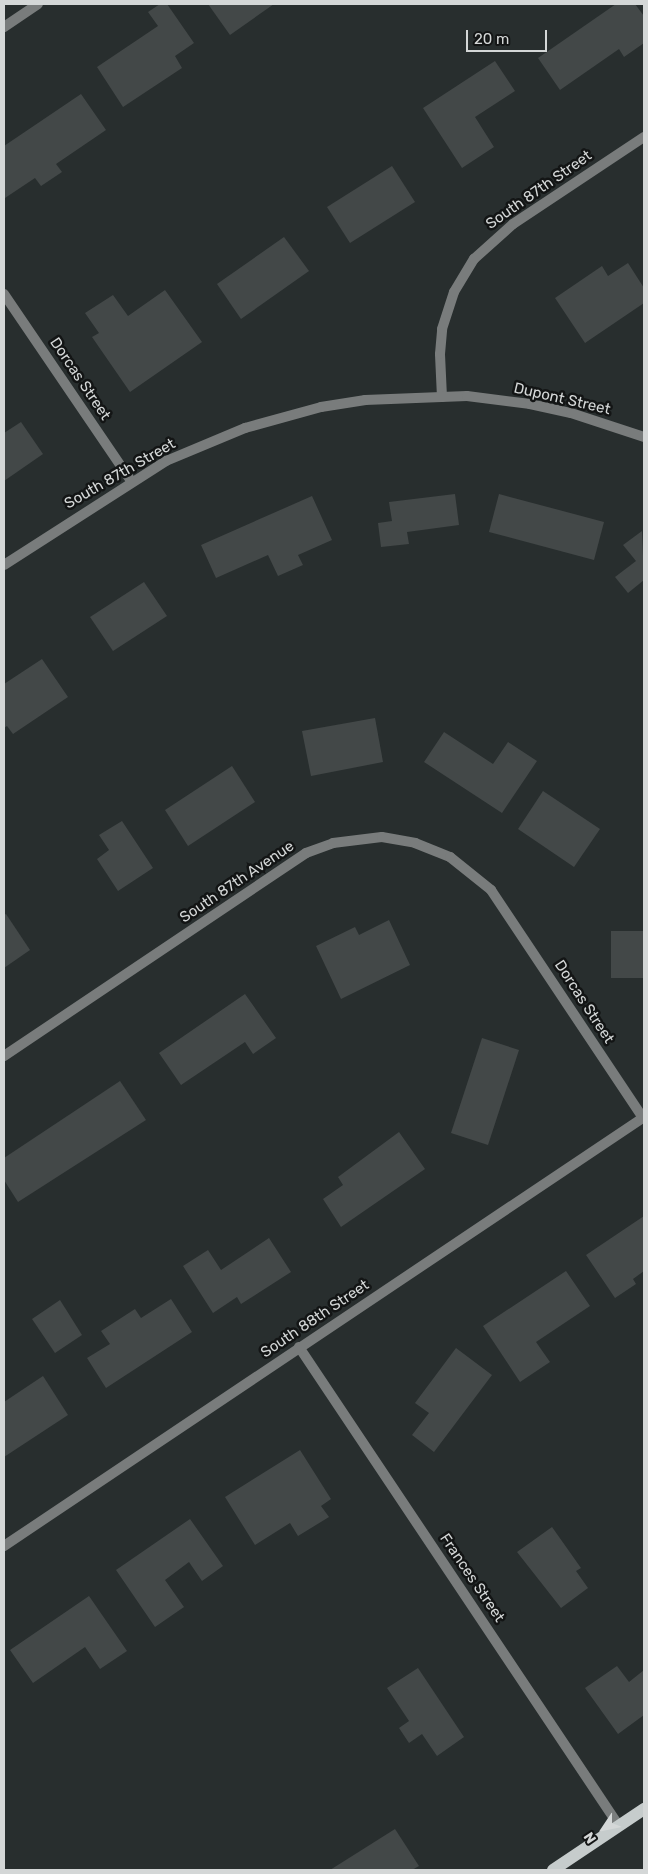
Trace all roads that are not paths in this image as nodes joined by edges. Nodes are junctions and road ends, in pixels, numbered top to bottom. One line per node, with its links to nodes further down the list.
1 (38, 4): 2 (street)
2 (4, 27)
3 (644, 137): 5 (street, South 87th Street)
4 (4, 294): 7 (street, Dorcas Street)
5 (442, 397): 6 (street, Dupont Street); 7 (street, South 87th Street)
6 (644, 437)
7 (132, 482): 8 (street, South 87th Street)
8 (4, 565)
9 (500, 902): 10 (street, South 87th Avenue); 11 (street, Dorcas Street)
10 (4, 1056)
11 (644, 1118): 12 (street, South 88th Street)
12 (299, 1347): 13 (street, South 88th Street); 15 (street, Frances Street)
13 (4, 1546)
14 (644, 1809): 15 (main road)
15 (619, 1826): 16 (main road)
16 (553, 1870)

